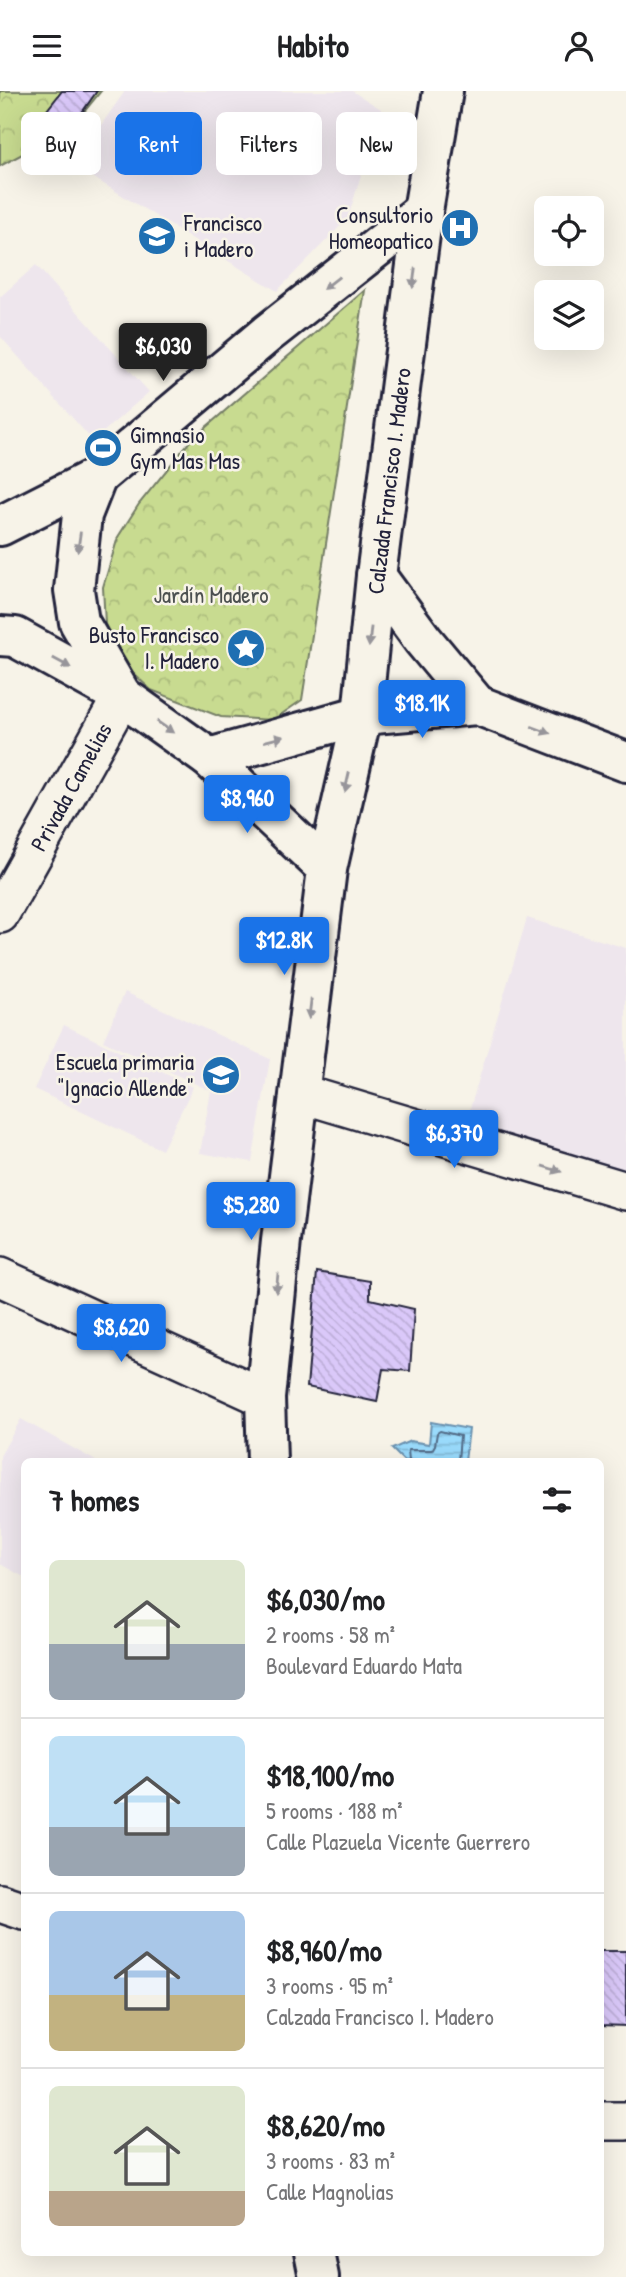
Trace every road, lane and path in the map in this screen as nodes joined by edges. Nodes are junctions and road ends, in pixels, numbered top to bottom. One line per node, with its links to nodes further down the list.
1 (443, 91): 2 (main road, Calzada Francisco I. Madero)
2 (423, 211): 3 (main road, one-way to 3); 5 (main road, Calzada Francisco I. Madero, one-way to 5)
3 (97, 477): 4 (main road); 7 (main road, one-way to 7)
4 (0, 526)
5 (376, 576): 8 (main road); 9 (main road, Calzada Francisco I. Madero, one-way to 9)
6 (0, 636): 7 (main road, one-way to 7)
7 (122, 696): 10 (main road, one-way to 10); 13 (street, Privada Camelias)
8 (477, 705): 9 (main road); 11 (main road, one-way to 11)
9 (362, 715): 10 (main road, one-way to 9); 12 (main road, Calzada Francisco I. Madero, one-way to 12)
10 (209, 758): 12 (main road)
11 (626, 762)
12 (327, 869): 14 (main road, Calzada Francisco I. Madero, one-way to 14)
13 (0, 913)
14 (299, 1093): 15 (street, one-way to 15); 17 (main road, Calzada Francisco I. Madero, one-way to 17)
15 (626, 1191)
16 (0, 1277): 17 (street)
17 (265, 1398): 18 (main road, Calzada Francisco I. Madero)
18 (267, 1458)
19 (0, 1903): 20 (street)
20 (21, 1910)
21 (604, 2121): 22 (street)
22 (626, 2121)
23 (315, 2256): 24 (main road)
24 (319, 2277)

